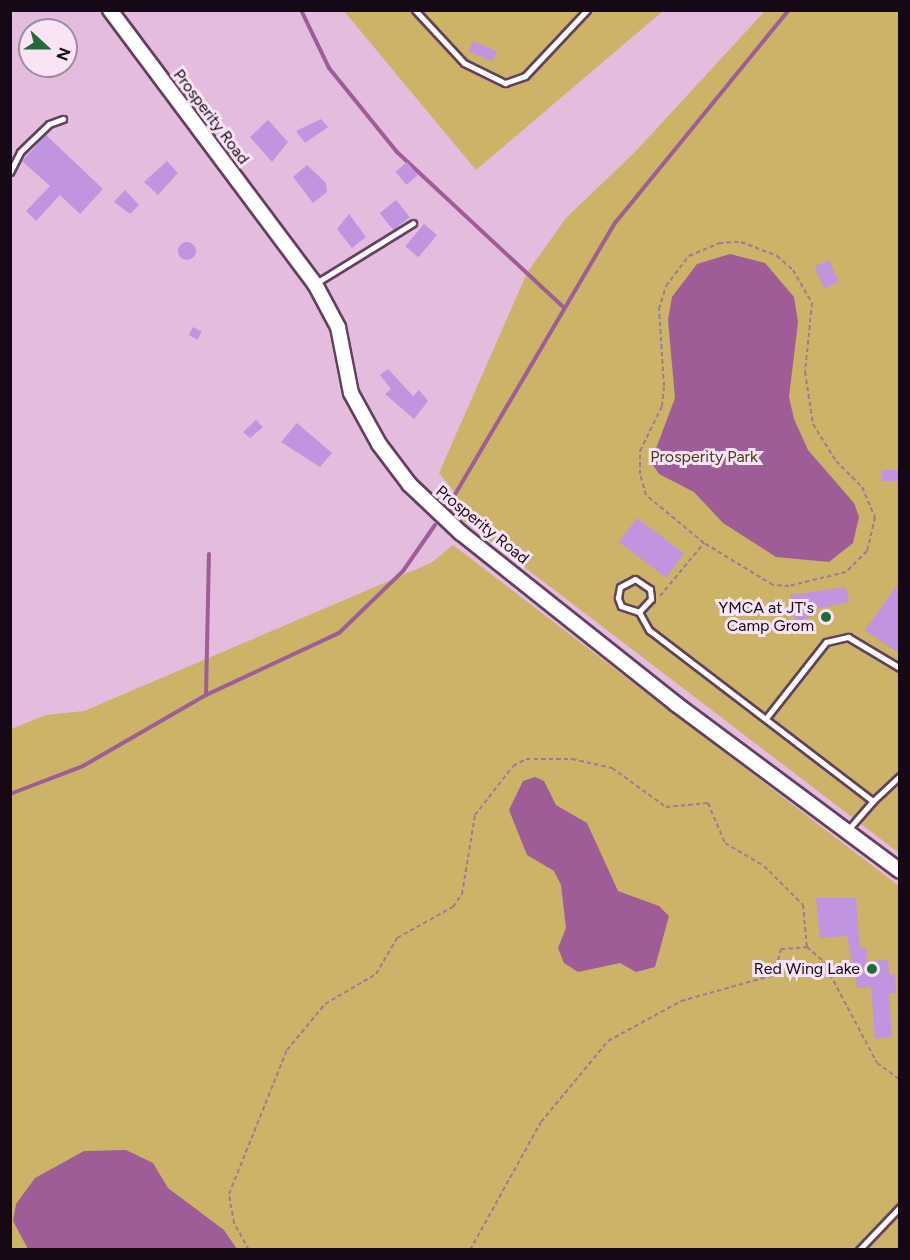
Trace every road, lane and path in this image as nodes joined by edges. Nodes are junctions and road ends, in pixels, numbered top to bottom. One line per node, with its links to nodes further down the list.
1 (110, 10): 7 (street, Prosperity Road)
2 (416, 10): 3 (lane)
3 (587, 10)
4 (63, 119): 5 (lane)
5 (10, 172)
6 (413, 224): 7 (lane)
7 (315, 284): 15 (street, Prosperity Road)
8 (704, 543): 8 (path); 9 (path)
9 (651, 599): 10 (lane); 10 (lane)
10 (639, 612): 12 (lane)
11 (900, 668): 12 (lane)
12 (767, 717): 14 (lane)
13 (900, 776): 14 (lane)
14 (873, 801): 15 (lane)
15 (847, 831): 16 (street, Prosperity Road)
16 (900, 871)
17 (807, 947): 18 (path); 20 (path); 21 (path)
18 (900, 1080)
19 (900, 1208): 22 (lane)
20 (249, 1250)
21 (470, 1250)
22 (859, 1250)

